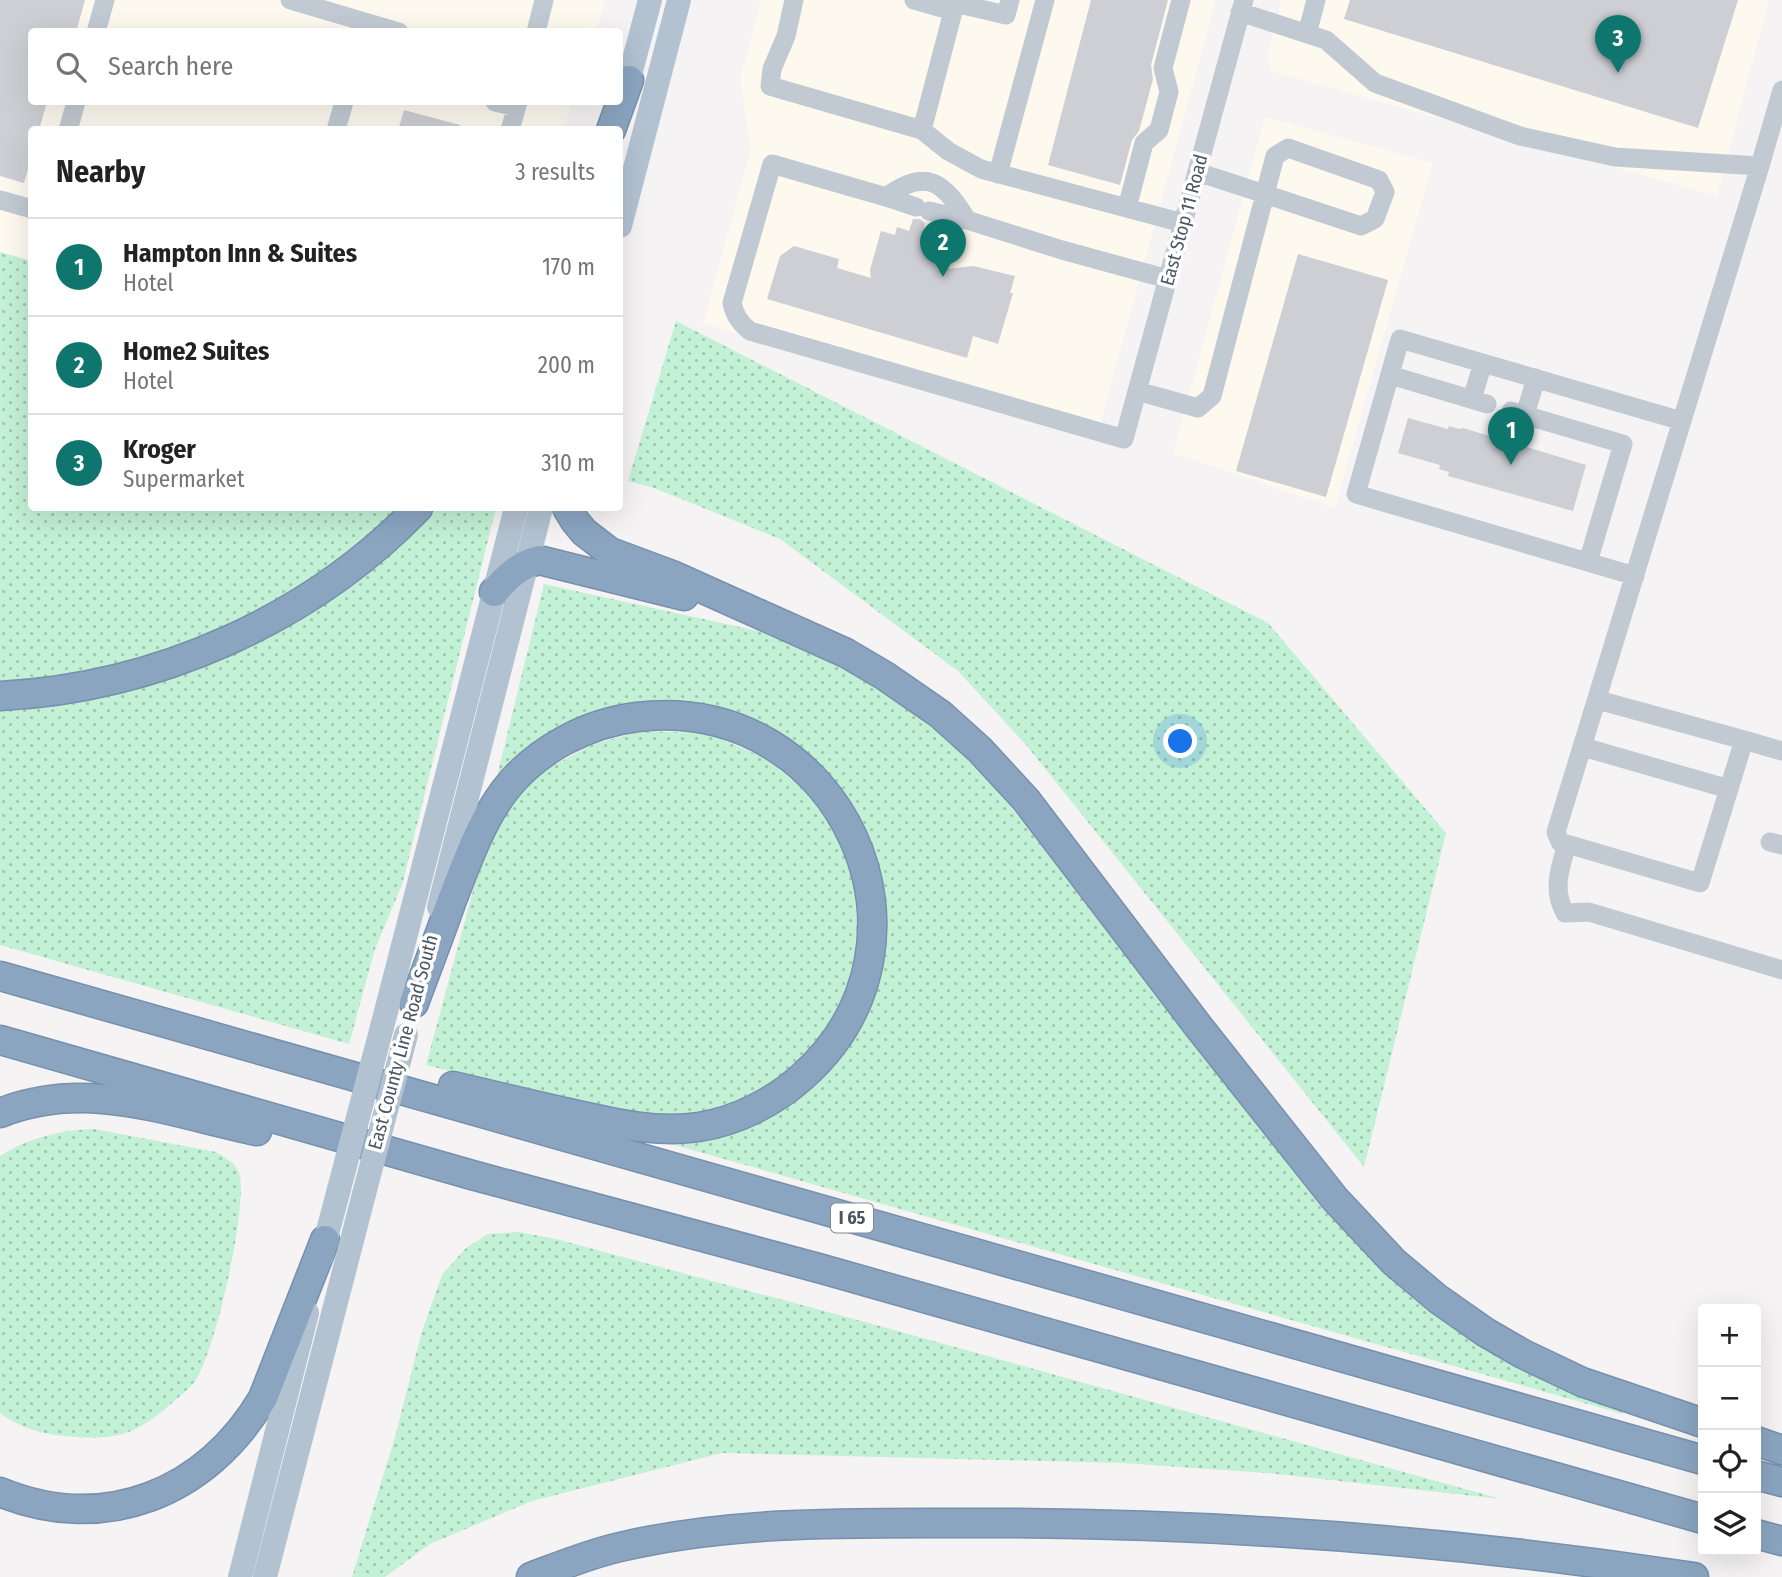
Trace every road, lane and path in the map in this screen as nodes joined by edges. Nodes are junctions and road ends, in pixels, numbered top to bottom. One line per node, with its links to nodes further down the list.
1 (105, 0): 15 (street)
2 (290, 0): 14 (street)
3 (544, 0): 16 (street)
4 (650, 0): 18 (main road)
5 (680, 0): 38 (main road)
6 (794, 0): 29 (street)
7 (914, 0): 12 (street)
8 (1010, 0): 12 (street)
9 (1045, 0): 32 (street)
10 (1181, 0): 37 (street)
11 (1316, 0): 17 (street)
12 (955, 5): 29 (street)
13 (1242, 6): 17 (street); 31 (street, East Stop 11 Road)
14 (364, 27)
15 (97, 28)
16 (537, 28)
17 (1307, 34): 30 (street)
18 (629, 80): 20 (highway)
19 (1782, 90): 30 (street)
20 (623, 99)
21 (75, 105): 25 (street)
22 (343, 105): 26 (street)
23 (517, 105): 27 (street)
24 (621, 105): 28 (highway)
25 (69, 126)
26 (337, 126)
27 (511, 126)
28 (614, 126)
29 (922, 130): 32 (street)
30 (1760, 166): 46 (street)
31 (1197, 172): 33 (street); 40 (street, East Stop 11 Road)
32 (998, 174): 37 (street)
33 (1265, 194): 33 (street); 45 (street)
34 (886, 197): 39 (street); 39 (street); 45 (street, East Stop 11 Road)
35 (0, 200): 36 (street)
36 (28, 208)
37 (1127, 208): 40 (street)
38 (623, 215)
39 (967, 220): 41 (street)
40 (1183, 223): 41 (street, East Stop 11 Road)
41 (1168, 279): 45 (street, East Stop 11 Road)
42 (1482, 363): 43 (street); 43 (street); 44 (street)
43 (1390, 375): 51 (street)
44 (1536, 378): 46 (street); 51 (street)
45 (1137, 391)
46 (1682, 421): 53 (street)
47 (415, 511): 56 (highway)
48 (515, 511): 54 (main road, East County Line Road South)
49 (540, 511): 52 (main road, East County Line Road South)
50 (569, 511): 55 (highway)
51 (1588, 562): 53 (street)
52 (527, 563): 54 (highway); 55 (highway); 65 (main road, East County Line Road South)
53 (1635, 576): 57 (street)
54 (494, 592): 67 (main road, East County Line Road South)
55 (755, 611): 72 (highway)
56 (0, 696)
57 (1598, 700): 58 (street); 59 (street)
58 (1744, 740): 60 (street); 61 (street)
59 (1583, 747): 61 (street); 62 (street)
60 (1782, 751)
61 (1729, 789): 62 (street)
62 (1567, 844): 63 (street)
63 (1782, 970)
64 (0, 976): 66 (highway, I 65)
65 (414, 1003): 66 (highway); 67 (main road, East County Line Road South)
66 (136, 1015): 75 (highway, I 65)
67 (394, 1031): 71 (main road, East County Line Road South, bridge); 83 (main road, East County Line Road South, bridge)
68 (0, 1040): 70 (highway)
69 (0, 1113): 70 (highway)
70 (472, 1175): 79 (highway)
71 (325, 1240): 78 (highway); 82 (main road, East County Line Road South)
72 (1698, 1421)
73 (1761, 1443): 74 (highway)
74 (1782, 1450)
75 (1698, 1459)
76 (1761, 1476): 77 (highway)
77 (1782, 1482)
78 (0, 1493)
79 (1698, 1518)
80 (1761, 1535): 81 (highway)
81 (1782, 1541)
82 (240, 1577)
83 (265, 1577)
84 (531, 1577): 85 (highway)
85 (1694, 1577)

